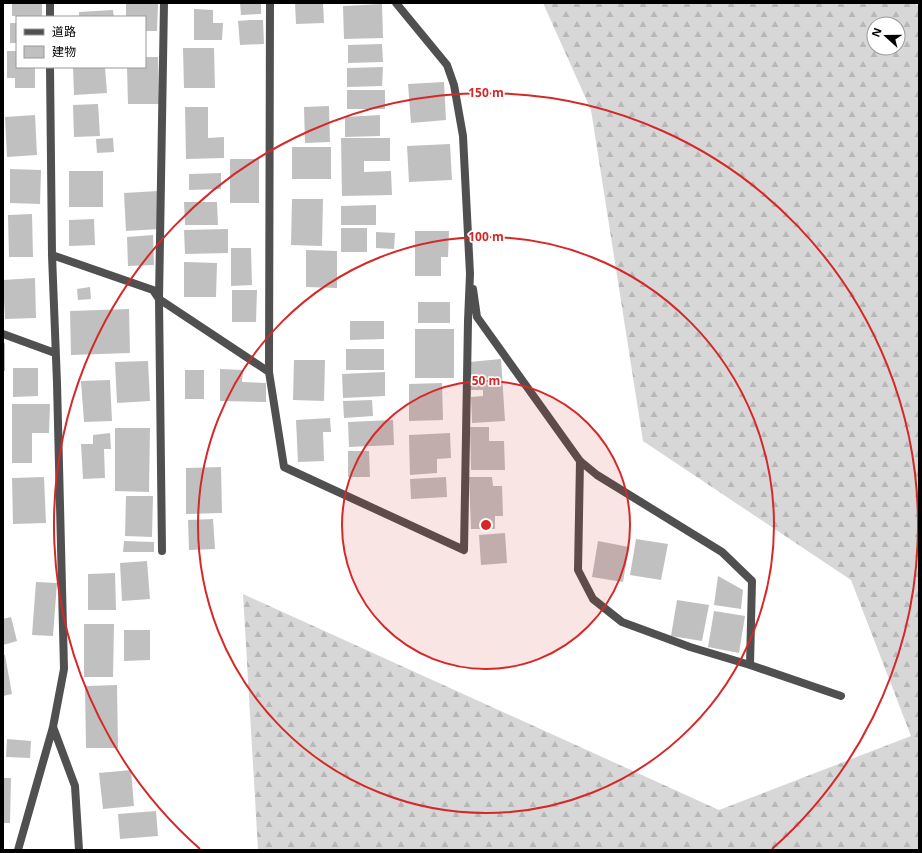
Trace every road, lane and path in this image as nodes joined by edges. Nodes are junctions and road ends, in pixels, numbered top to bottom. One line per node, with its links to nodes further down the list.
1 (50, 3): 5 (street)
2 (164, 3): 9 (street)
3 (270, 3): 12 (street)
4 (396, 3): 8 (street)
5 (50, 16)
6 (50, 68): 7 (street)
7 (52, 255): 9 (street); 11 (street)
8 (470, 274): 12 (street); 13 (street)
9 (159, 299): 12 (street); 14 (street)
10 (3, 334): 11 (street)
11 (55, 353): 17 (street)
12 (269, 372)
13 (580, 461): 15 (street); 15 (street)
14 (162, 551)
15 (750, 665): 16 (street)
16 (841, 696)
17 (52, 727): 18 (street); 19 (street)
18 (18, 850)
19 (79, 850)

